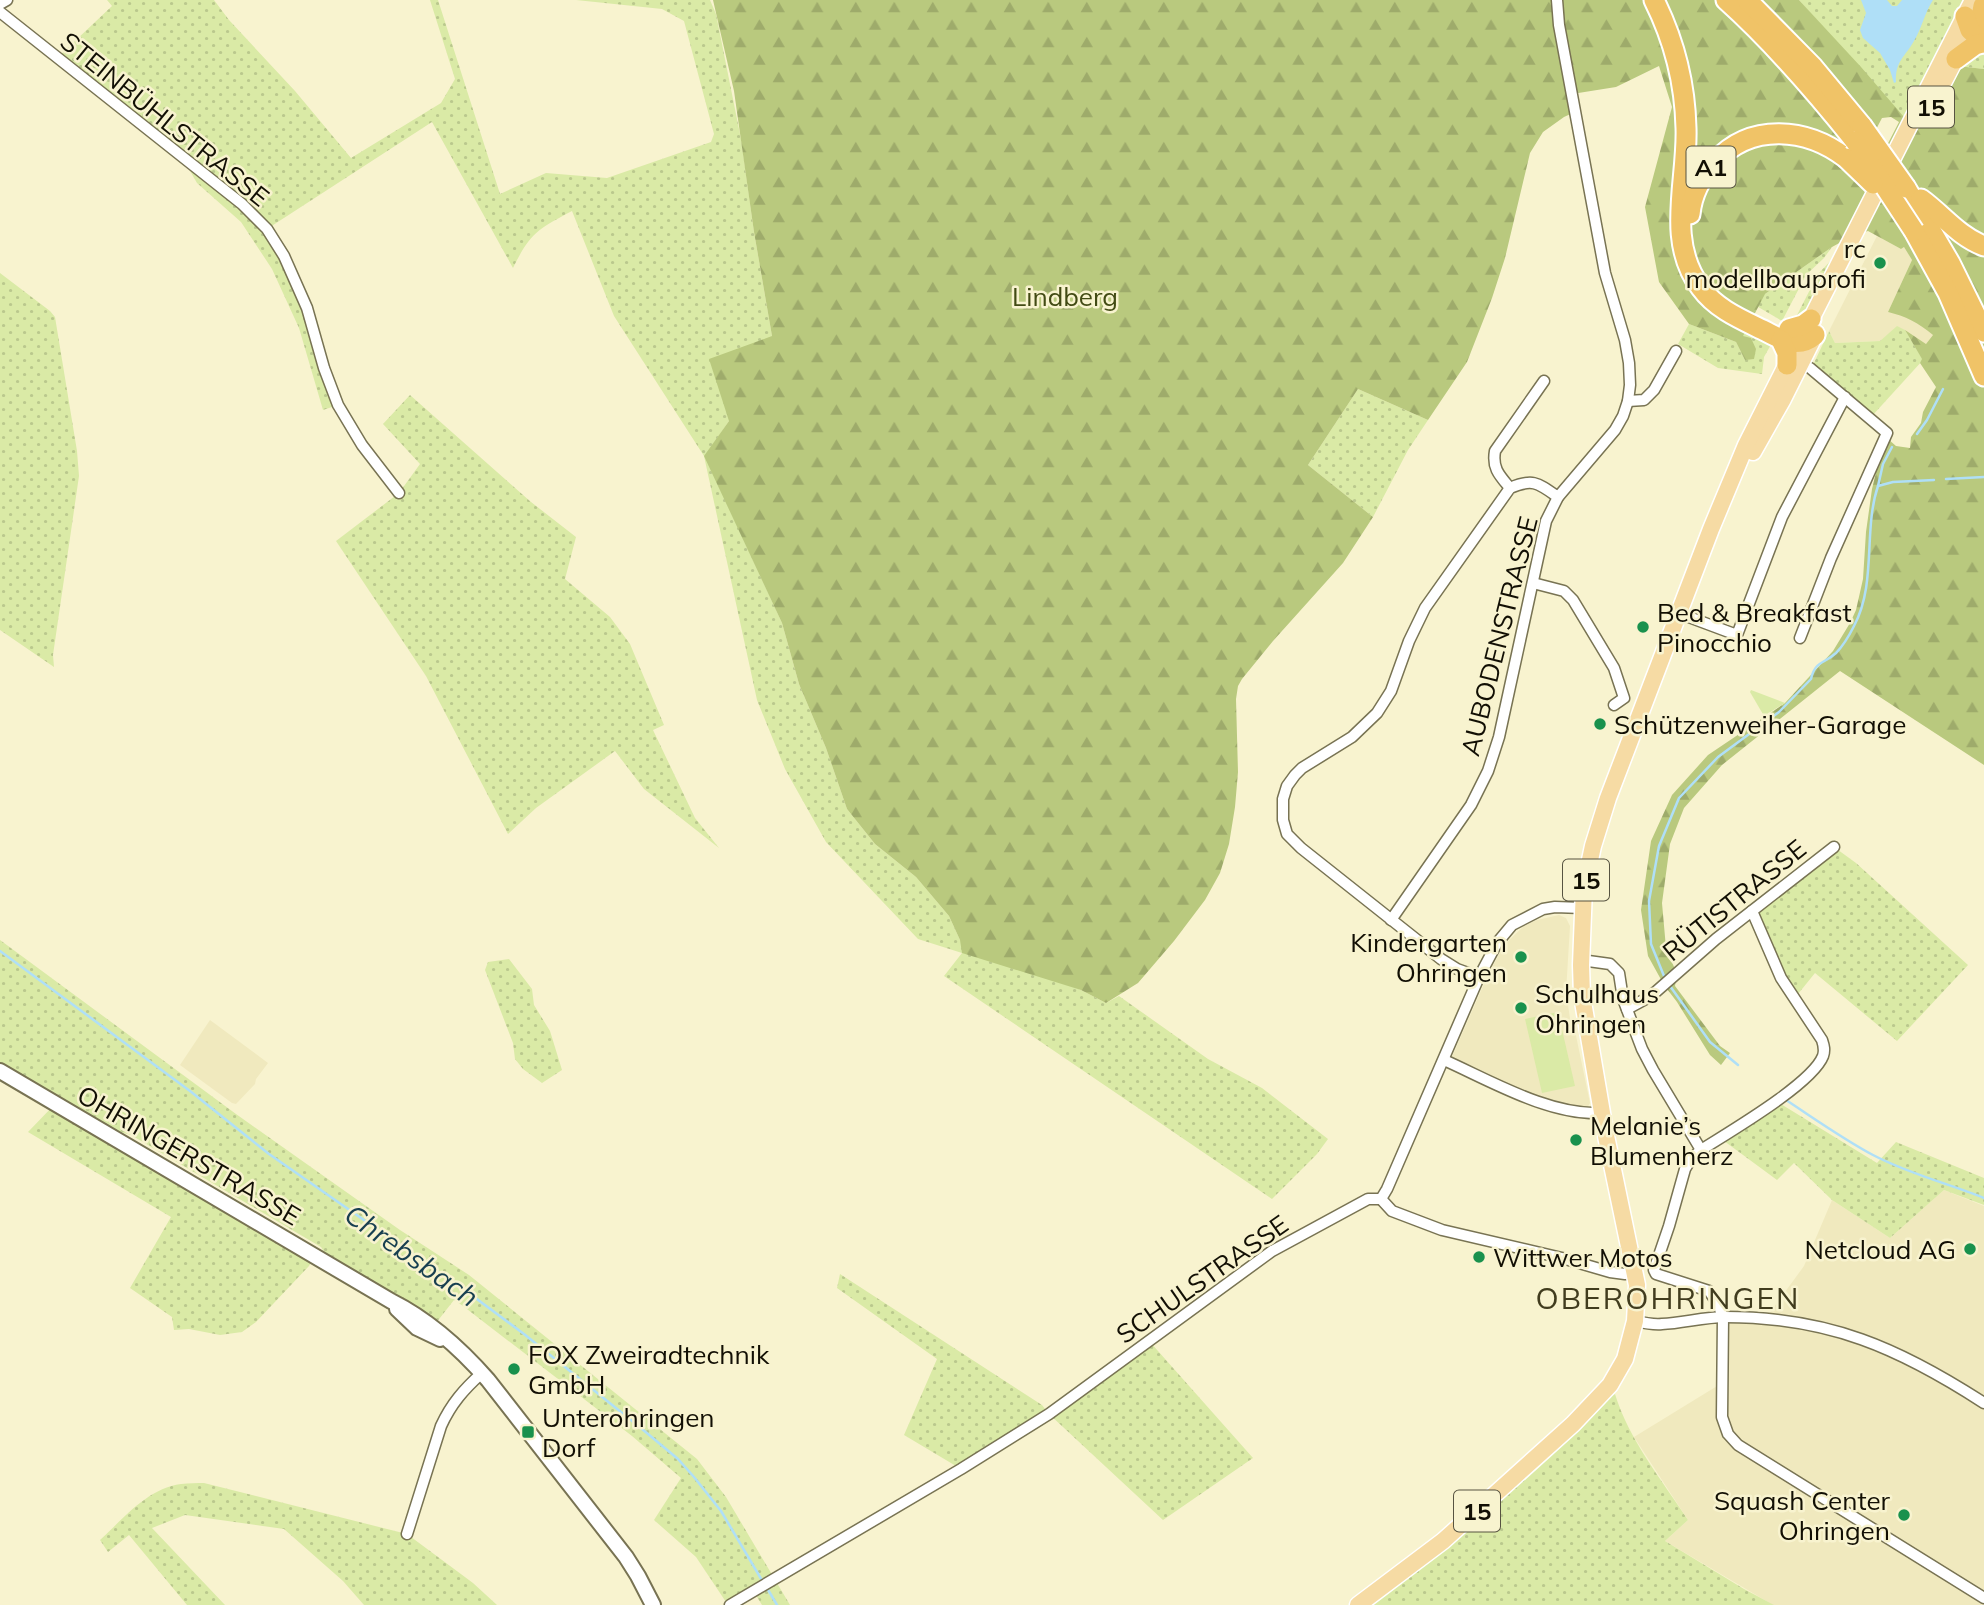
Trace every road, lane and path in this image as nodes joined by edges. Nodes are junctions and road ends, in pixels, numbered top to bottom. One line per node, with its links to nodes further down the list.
1 (7, 0): 6 (street)
2 (1557, 0): 20 (street, AUBODENSTRASSE)
3 (1654, 0): 15 (highway, A1)
4 (1726, 0): 11 (highway, A1)
5 (1747, 0): 11 (highway, A1)
6 (0, 4)
7 (1984, 6): 9 (highway)
8 (0, 12): 22 (street, STEINBÜHLSTRASSE)
9 (1975, 27): 10 (highway); 15 (main road, 15)
10 (1956, 59): 15 (main road, 15)
11 (1854, 142): 12 (highway, A1, bridge); 12 (highway, A1, bridge); 15 (highway, A1)
12 (1922, 217): 13 (highway, A1); 14 (highway, A1); 17 (highway, A1)
13 (1984, 246)
14 (1984, 332)
15 (1800, 344): 19 (street); 25 (main road, 15)
16 (1676, 351): 20 (street)
17 (1984, 376)
18 (1544, 381): 21 (street)
19 (1844, 397): 25 (street); 26 (street)
20 (1628, 401): 23 (street, AUBODENSTRASSE)
21 (1510, 488): 23 (street); 31 (street)
22 (399, 493)
23 (1558, 497): 24 (street, AUBODENSTRASSE)
24 (1533, 583): 27 (street); 31 (street, AUBODENSTRASSE)
25 (1678, 613): 29 (main road, 15)
26 (1800, 638)
27 (1614, 705)
28 (1834, 847): 30 (street, RÜTISTRASSE)
29 (1583, 908): 32 (main road, 15); 33 (street)
30 (1752, 911): 34 (street, RÜTISTRASSE); 38 (street)
31 (1391, 920): 33 (street)
32 (1581, 960): 34 (street); 37 (main road, 15)
33 (1479, 977): 35 (street)
34 (1627, 1009): 38 (street)
35 (1444, 1060): 37 (street); 39 (street)
36 (0, 1071): 43 (main road, OHRINGERSTRASSE)
37 (1602, 1113): 40 (main road, 15)
38 (1702, 1150): 41 (street)
39 (1381, 1199): 40 (street); 48 (street, SCHULSTRASSE)
40 (1635, 1273): 42 (main road, 15)
41 (1723, 1317): 42 (street); 44 (street); 46 (street)
42 (1635, 1321): 49 (main road, 15)
43 (482, 1373): 45 (street); 47 (main road, OHRINGERSTRASSE)
44 (1984, 1403)
45 (407, 1534)
46 (1984, 1598)
47 (653, 1605)
48 (730, 1605)
49 (1358, 1605)

